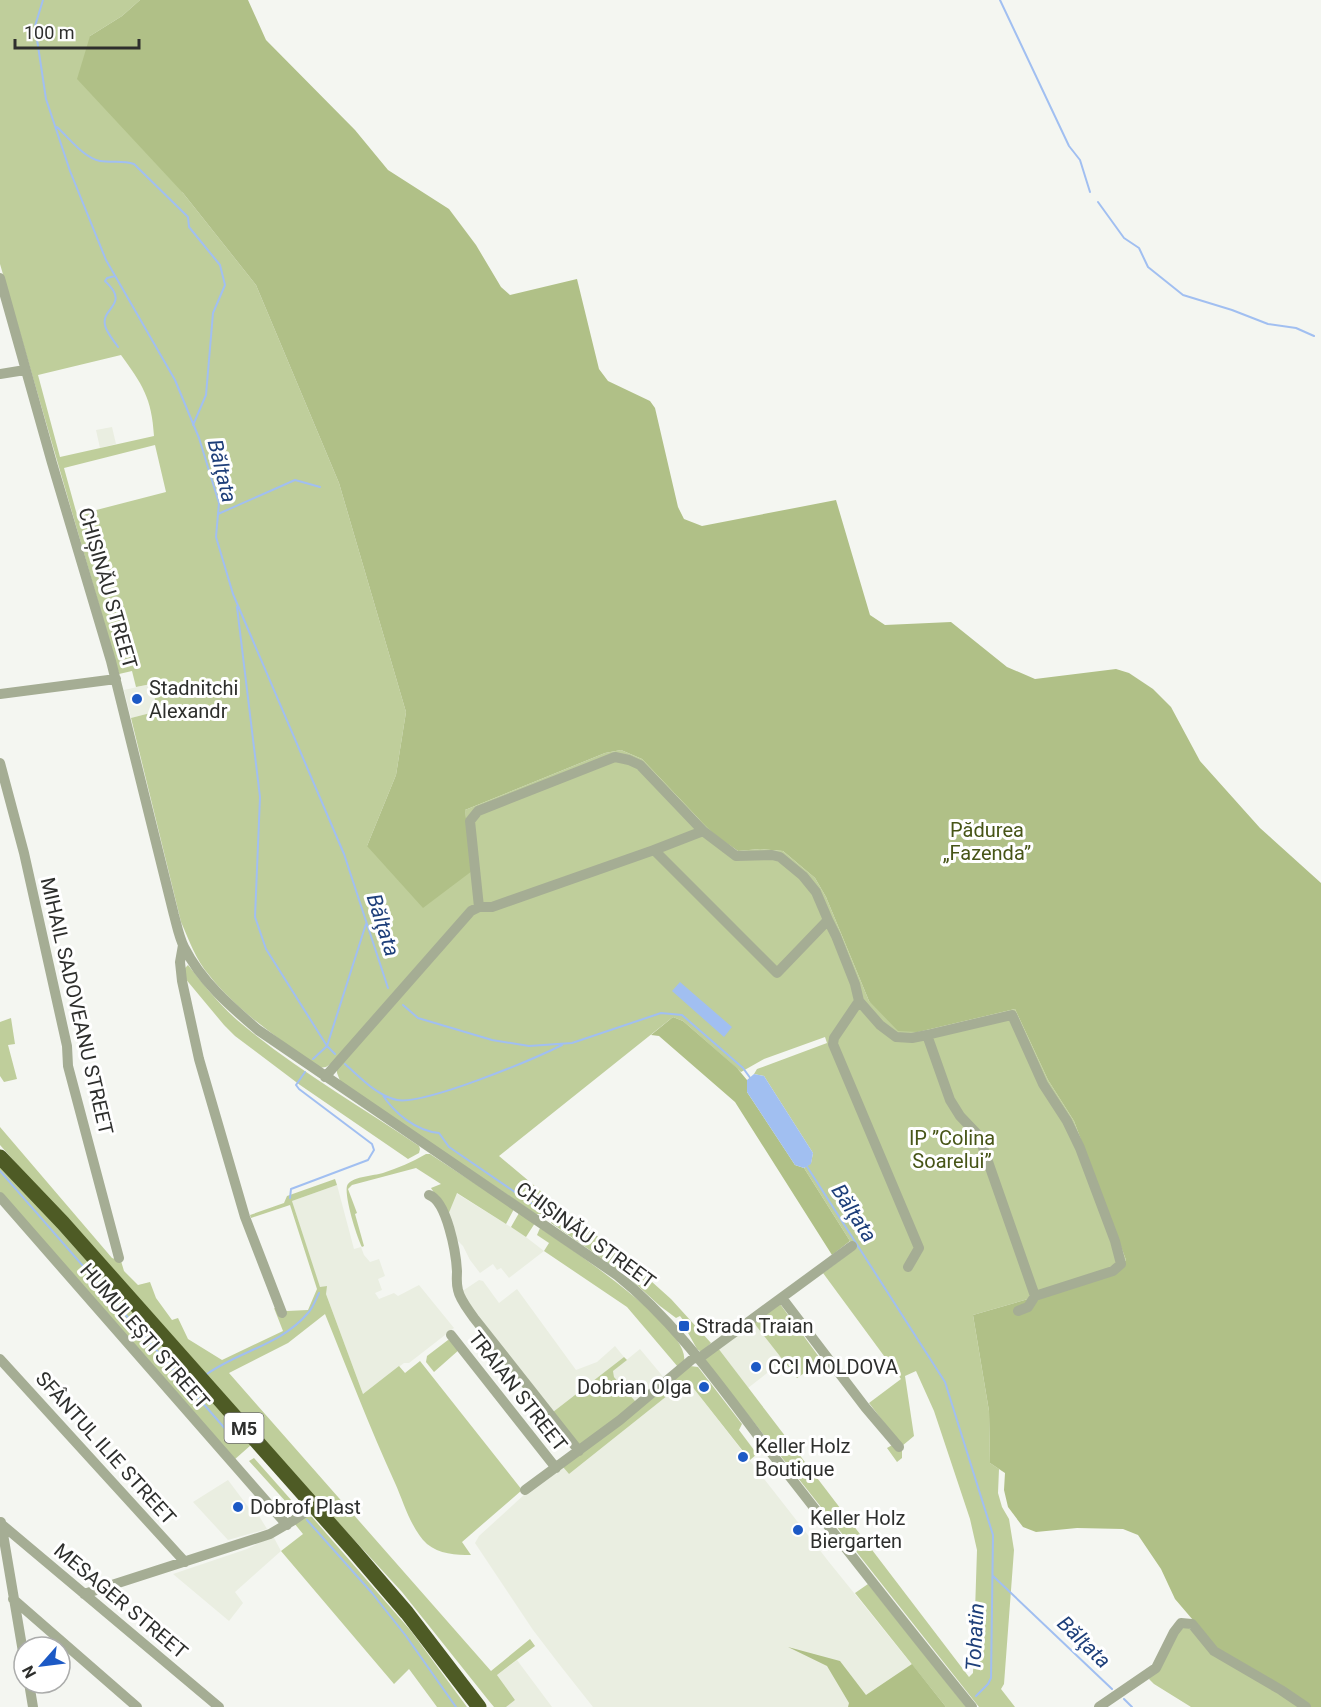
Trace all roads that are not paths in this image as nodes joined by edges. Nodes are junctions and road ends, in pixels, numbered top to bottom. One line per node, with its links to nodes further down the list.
1 (0, 278): 2 (street, CHIȘINĂU STREET)
2 (25, 370): 3 (street); 4 (street, CHIȘINĂU STREET)
3 (0, 374)
4 (116, 679): 5 (street); 11 (street, CHIȘINĂU STREET)
5 (0, 694)
6 (0, 763): 19 (street, MIHAIL SADOVEANU STREET)
7 (703, 831): 8 (street); 9 (street); 10 (street)
8 (654, 850): 9 (street); 10 (street)
9 (479, 907): 14 (street)
10 (828, 920): 12 (street)
11 (183, 945): 14 (street, CHIȘINĂU STREET); 24 (street, CHIȘINĂU STREET)
12 (859, 1001): 13 (street); 20 (street)
13 (927, 1035): 21 (street); 21 (street)
14 (325, 1077): 26 (street, CHIȘINĂU STREET)
15 (0, 1157): 32 (highway, M5)
16 (429, 1195): 29 (street, TRAIAN STREET)
17 (0, 1197): 34 (street, HUMULEȘTI STREET)
18 (852, 1246): 22 (street, TRAIAN STREET)
19 (119, 1258)
20 (908, 1267)
21 (1035, 1296): 23 (street)
22 (782, 1298): 26 (street, TRAIAN STREET); 28 (street)
23 (1018, 1311)
24 (282, 1313)
25 (451, 1335): 30 (street, TRAIAN STREET)
26 (697, 1357): 29 (street, TRAIAN STREET); 39 (street, CHIȘINĂU STREET)
27 (0, 1359): 35 (street, SFÂNTUL ILIE STREET)
28 (899, 1447)
29 (579, 1451): 30 (street, TRAIAN STREET)
30 (556, 1468): 31 (street, TRAIAN STREET)
31 (525, 1490)
32 (314, 1506): 34 (street); 42 (highway, M5)
33 (0, 1522): 36 (street, MESAGER STREET); 37 (street)
34 (287, 1525): 35 (street)
35 (185, 1562): 36 (street)
36 (84, 1594): 41 (street, MESAGER STREET)
37 (13, 1599): 38 (street); 40 (street)
38 (20, 1635)
39 (969, 1704)
40 (137, 1707)
41 (219, 1707)
42 (480, 1707)
43 (1099, 1707): 44 (street)
44 (1306, 1707)

